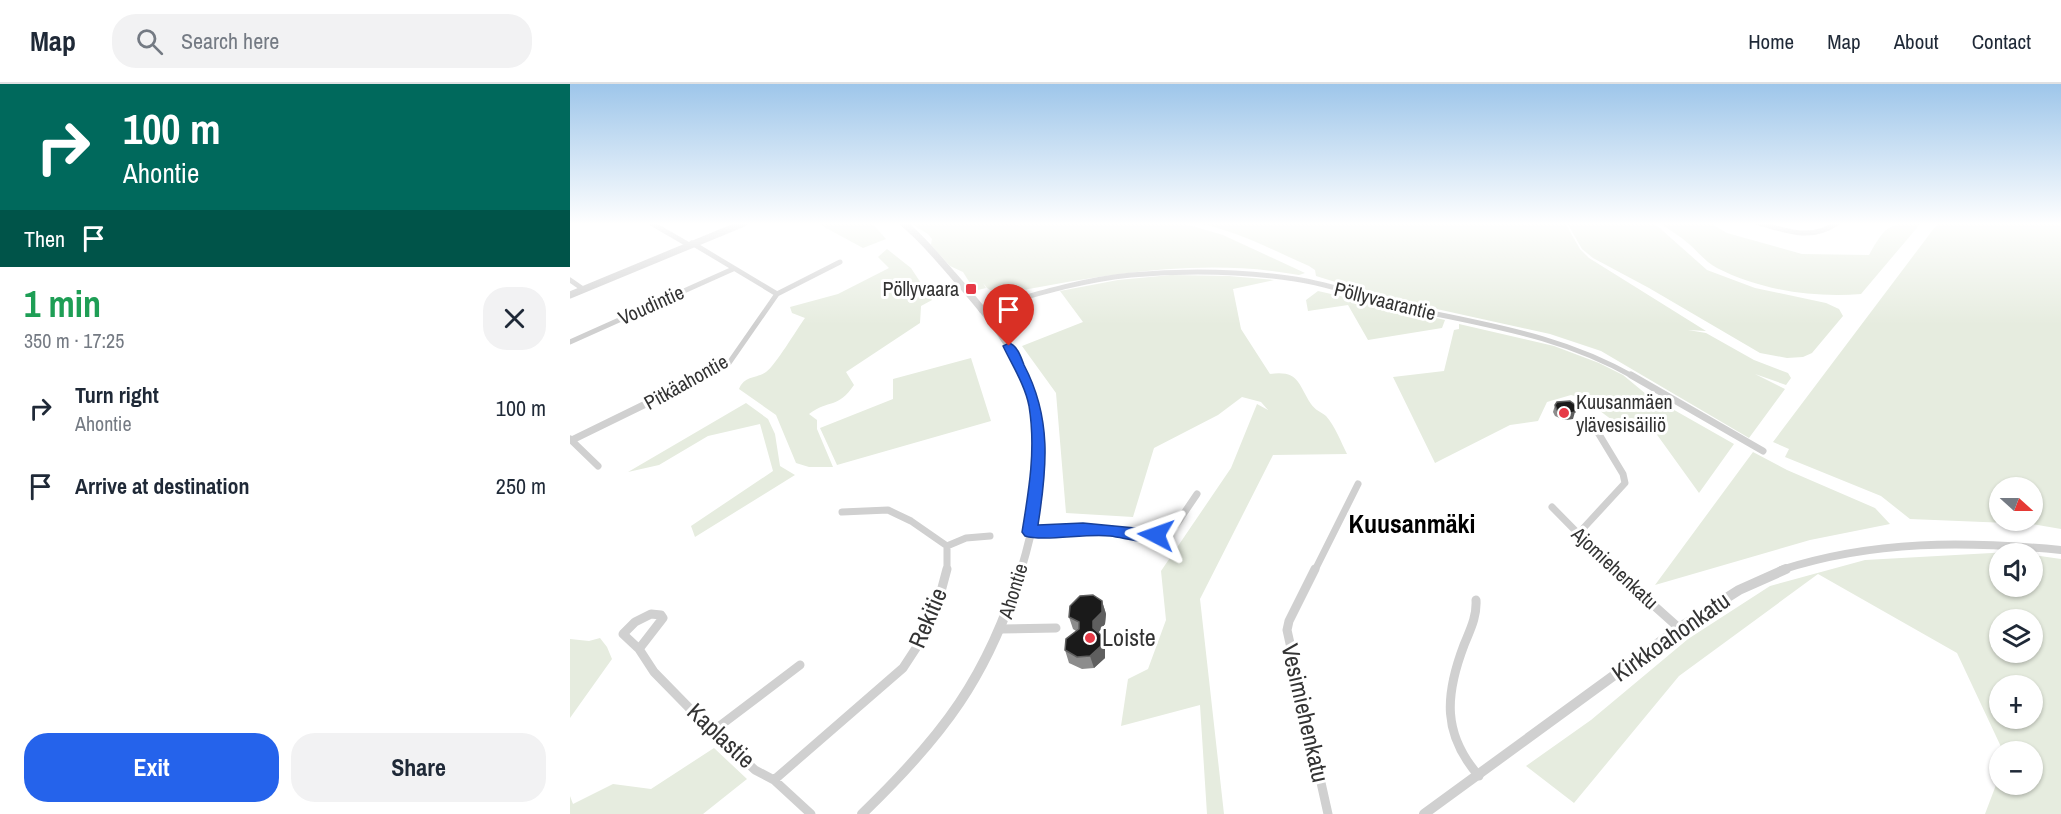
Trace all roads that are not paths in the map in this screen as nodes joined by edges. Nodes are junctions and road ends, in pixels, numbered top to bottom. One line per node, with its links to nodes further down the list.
1 (659, 257): 7 (street)
2 (712, 257): 5 (street)
3 (935, 257): 10 (street, Ahontie)
4 (840, 261): 8 (street, Pitkäahontie)
5 (733, 269): 8 (street); 11 (street, Voudintie)
6 (570, 280): 7 (street)
7 (583, 289): 9 (street)
8 (777, 294): 13 (street, Pitkäahontie)
9 (570, 295)
10 (981, 310): 14 (street, Pöllyvaarantie); 20 (street, Ahontie)
11 (570, 342)
12 (1597, 431): 21 (street)
13 (571, 439): 15 (street)
14 (1763, 451)
15 (598, 466)
16 (1358, 484): 36 (street, Vesimiehenkatu)
17 (1197, 494): 20 (street)
18 (1552, 507): 21 (street, Ajomiehenkatu)
19 (842, 512): 23 (street)
20 (1030, 532): 28 (street, Ahontie)
21 (1578, 534): 27 (street, Ajomiehenkatu)
22 (990, 536): 23 (street)
23 (947, 546): 33 (street, Rekitie)
24 (2061, 550): 27 (street, Kirkkoahonkatu)
25 (1476, 600): 32 (street)
26 (1056, 628): 28 (street)
27 (1679, 628): 32 (street, Kirkkoahonkatu)
28 (1001, 629): 35 (street, Ahontie)
29 (639, 650): 29 (street, Kaplastie); 31 (street, Kaplastie)
30 (800, 665): 31 (street)
31 (713, 731): 33 (street, Kaplastie)
32 (1479, 776): 37 (street, Kirkkoahonkatu)
33 (774, 780): 34 (street, Kaplastie)
34 (811, 814)
35 (862, 814)
36 (1328, 814)
37 (1424, 814)

